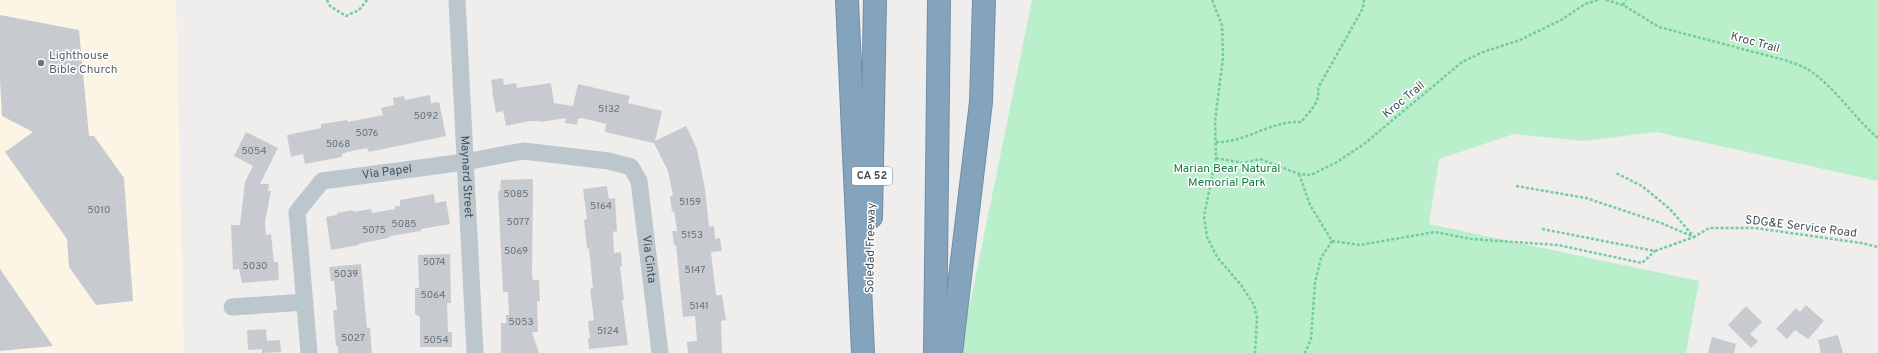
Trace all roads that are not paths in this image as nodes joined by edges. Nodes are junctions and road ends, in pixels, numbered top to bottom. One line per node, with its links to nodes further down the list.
1 (457, 0): 6 (street, Maynard Street)
2 (847, 0): 13 (highway)
3 (875, 0): 14 (highway, Soledad Freeway / CA 52)
4 (939, 0): 15 (highway)
5 (984, 0): 16 (highway)
6 (465, 162): 7 (street, Via Papel); 8 (street, Via Papel); 11 (street, Maynard Street)
7 (631, 167): 12 (street, Via Cinta)
8 (305, 302): 9 (street); 10 (street, Via Papel)
9 (232, 307)
10 (309, 353)
11 (475, 353)
12 (660, 353)
13 (863, 353)
14 (869, 353)
15 (935, 353)
16 (951, 353)

